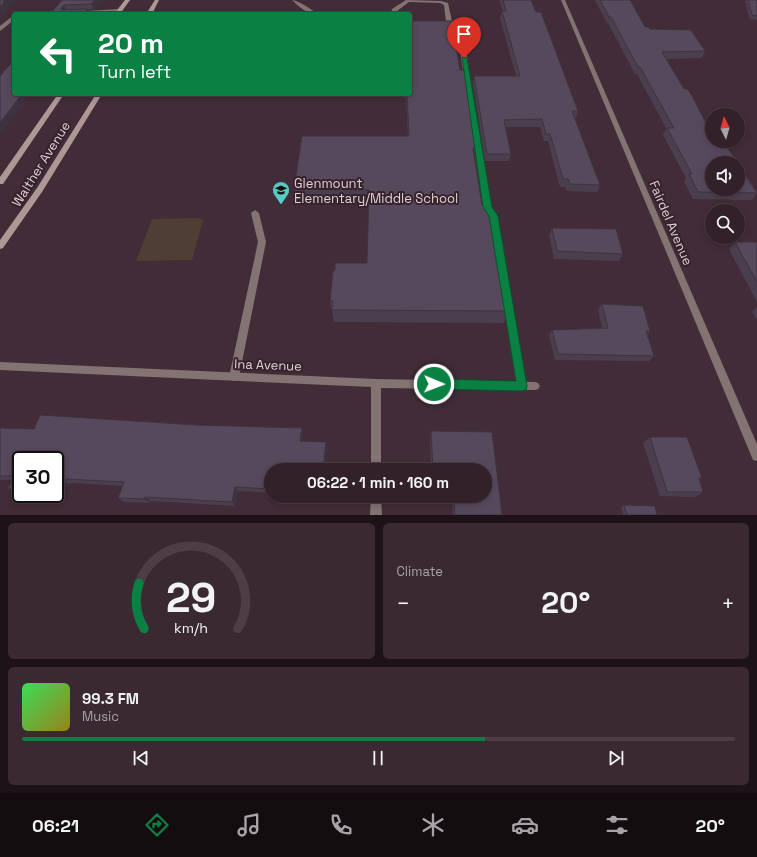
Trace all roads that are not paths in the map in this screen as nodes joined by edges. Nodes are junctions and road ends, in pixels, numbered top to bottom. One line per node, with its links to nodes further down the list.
1 (128, 0): 5 (main road)
2 (157, 0): 6 (main road)
3 (294, 0): 7 (street)
4 (563, 0): 21 (street, Fairdel Avenue)
5 (119, 12)
6 (150, 12)
7 (310, 12)
8 (394, 12): 19 (street)
9 (12, 19): 10 (street)
10 (0, 29)
11 (60, 96): 13 (main road, Walther Avenue)
12 (98, 96): 15 (main road, Walther Avenue)
13 (0, 182)
14 (254, 213): 17 (street)
15 (0, 246)
16 (0, 366): 17 (street, Ina Avenue)
17 (234, 377): 18 (street, Ina Avenue)
18 (376, 383): 19 (street, Ina Avenue); 22 (street)
19 (522, 386): 20 (street, Ina Avenue)
20 (535, 386)
21 (757, 456)
22 (376, 463)
23 (376, 503): 24 (street)
24 (376, 515)

